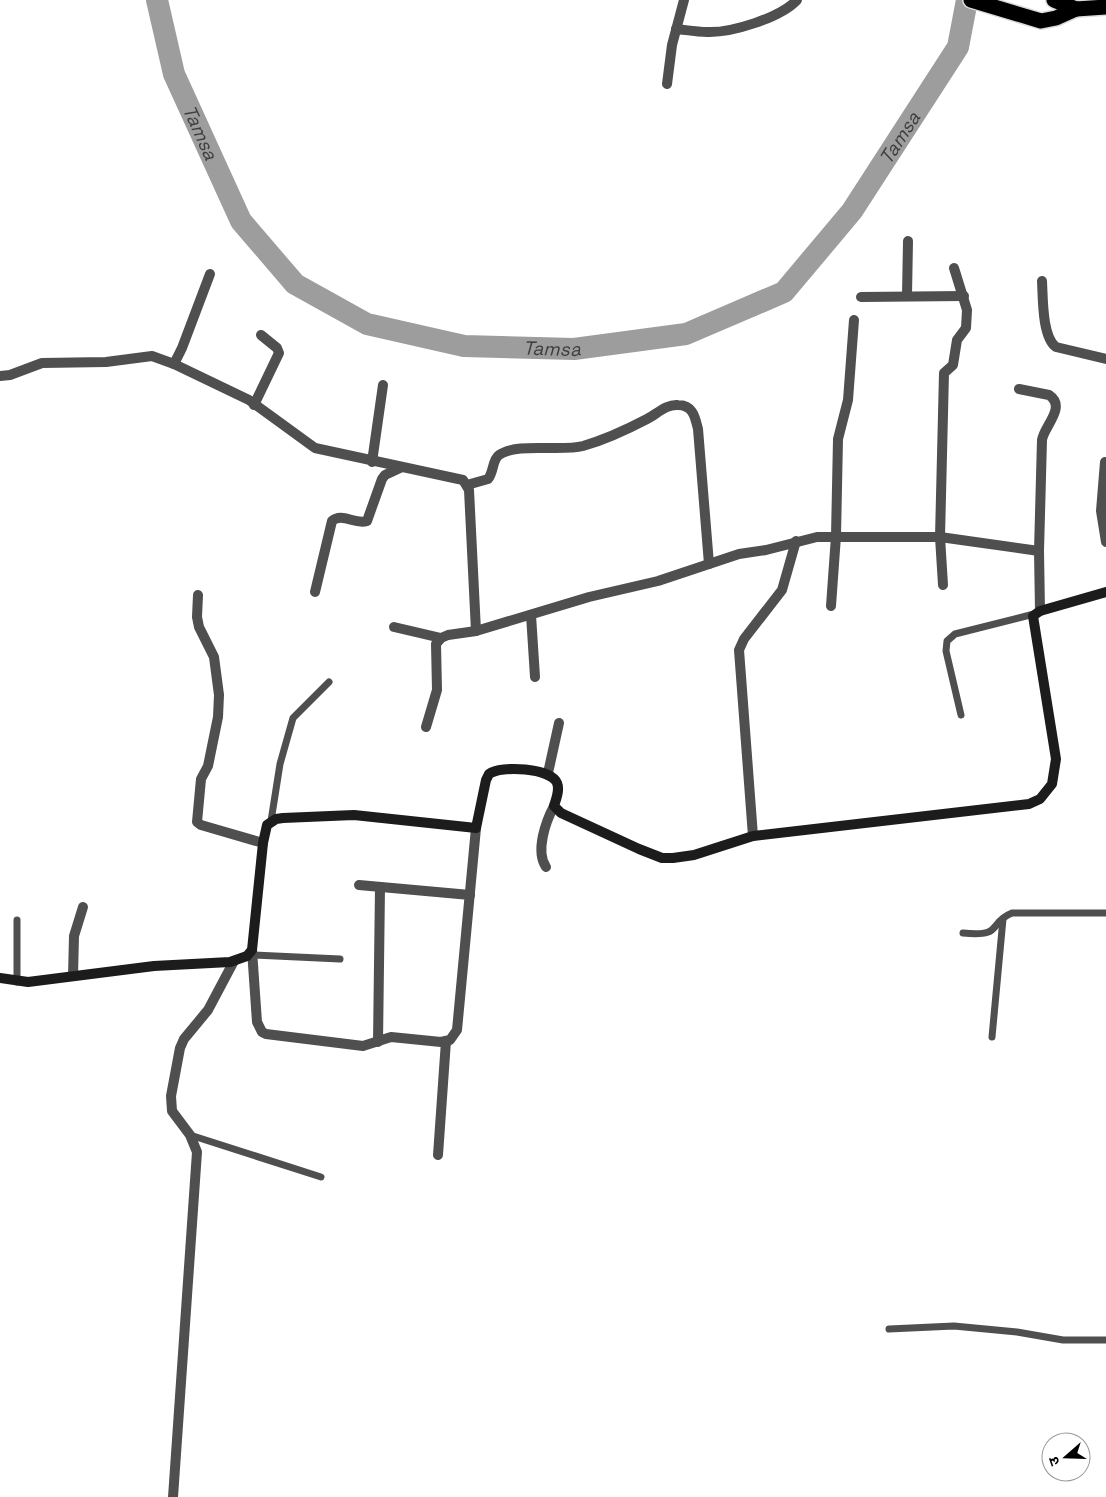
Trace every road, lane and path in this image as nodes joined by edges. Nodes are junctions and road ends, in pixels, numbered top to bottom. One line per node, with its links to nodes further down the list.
1 (684, 0): 7 (street)
2 (797, 0): 7 (street)
3 (971, 0): 6 (highway)
4 (1056, 1): 6 (highway)
5 (1104, 5): 6 (highway)
6 (1076, 9)
7 (676, 29): 8 (street)
8 (666, 84)
9 (908, 241): 13 (street)
10 (954, 268): 15 (street)
11 (210, 274): 19 (street)
12 (1042, 281): 18 (street)
13 (907, 295): 14 (street); 15 (street)
14 (861, 296)
15 (964, 296): 29 (street)
16 (854, 320): 28 (street)
17 (261, 335): 23 (street)
18 (1106, 359)
19 (174, 364): 20 (street); 23 (street)
20 (0, 376)
21 (383, 385): 24 (street)
22 (1019, 389): 32 (street)
23 (254, 405): 24 (street)
24 (372, 462): 26 (street)
25 (1105, 462): 31 (street)
26 (400, 468): 27 (street); 35 (street)
27 (467, 485): 33 (street); 42 (street)
28 (836, 536): 29 (street); 30 (street); 38 (street)
29 (940, 537): 32 (street); 34 (street)
30 (796, 541): 33 (street); 53 (street)
31 (1106, 542)
32 (1039, 551): 39 (street)
33 (709, 564): 40 (street)
34 (943, 585)
35 (315, 592)
36 (1106, 592): 39 (street)
37 (198, 595): 54 (street)
38 (831, 606)
39 (1037, 612): 46 (lane); 53 (street)
40 (531, 615): 42 (street); 44 (street)
41 (394, 627): 43 (street)
42 (476, 630): 43 (street)
43 (441, 638): 48 (street)
44 (535, 677)
45 (329, 682): 51 (lane)
46 (961, 715)
47 (559, 723): 49 (street)
48 (426, 727)
49 (548, 773): 50 (street); 52 (street)
50 (554, 806): 53 (street); 55 (street)
51 (271, 822): 52 (street); 54 (street)
52 (476, 828): 58 (street)
53 (753, 836)
54 (263, 843): 64 (street)
55 (546, 867)
56 (359, 886): 57 (street)
57 (380, 888): 58 (street); 71 (street)
58 (470, 895): 72 (street)
59 (82, 907): 67 (street)
60 (1106, 913): 61 (lane)
61 (1003, 919): 63 (lane); 70 (lane)
62 (17, 920): 69 (lane)
63 (963, 933)
64 (252, 952): 65 (lane); 66 (street); 71 (street)
65 (340, 959)
66 (234, 961): 67 (street); 73 (street)
67 (73, 976): 69 (street)
68 (0, 978): 69 (street)
69 (17, 982)
70 (992, 1038)
71 (378, 1042): 72 (street)
72 (446, 1042): 74 (street)
73 (190, 1135): 75 (lane); 78 (street)
74 (438, 1155)
75 (321, 1177)
76 (888, 1329): 77 (lane)
77 (1106, 1340)
78 (173, 1497)

